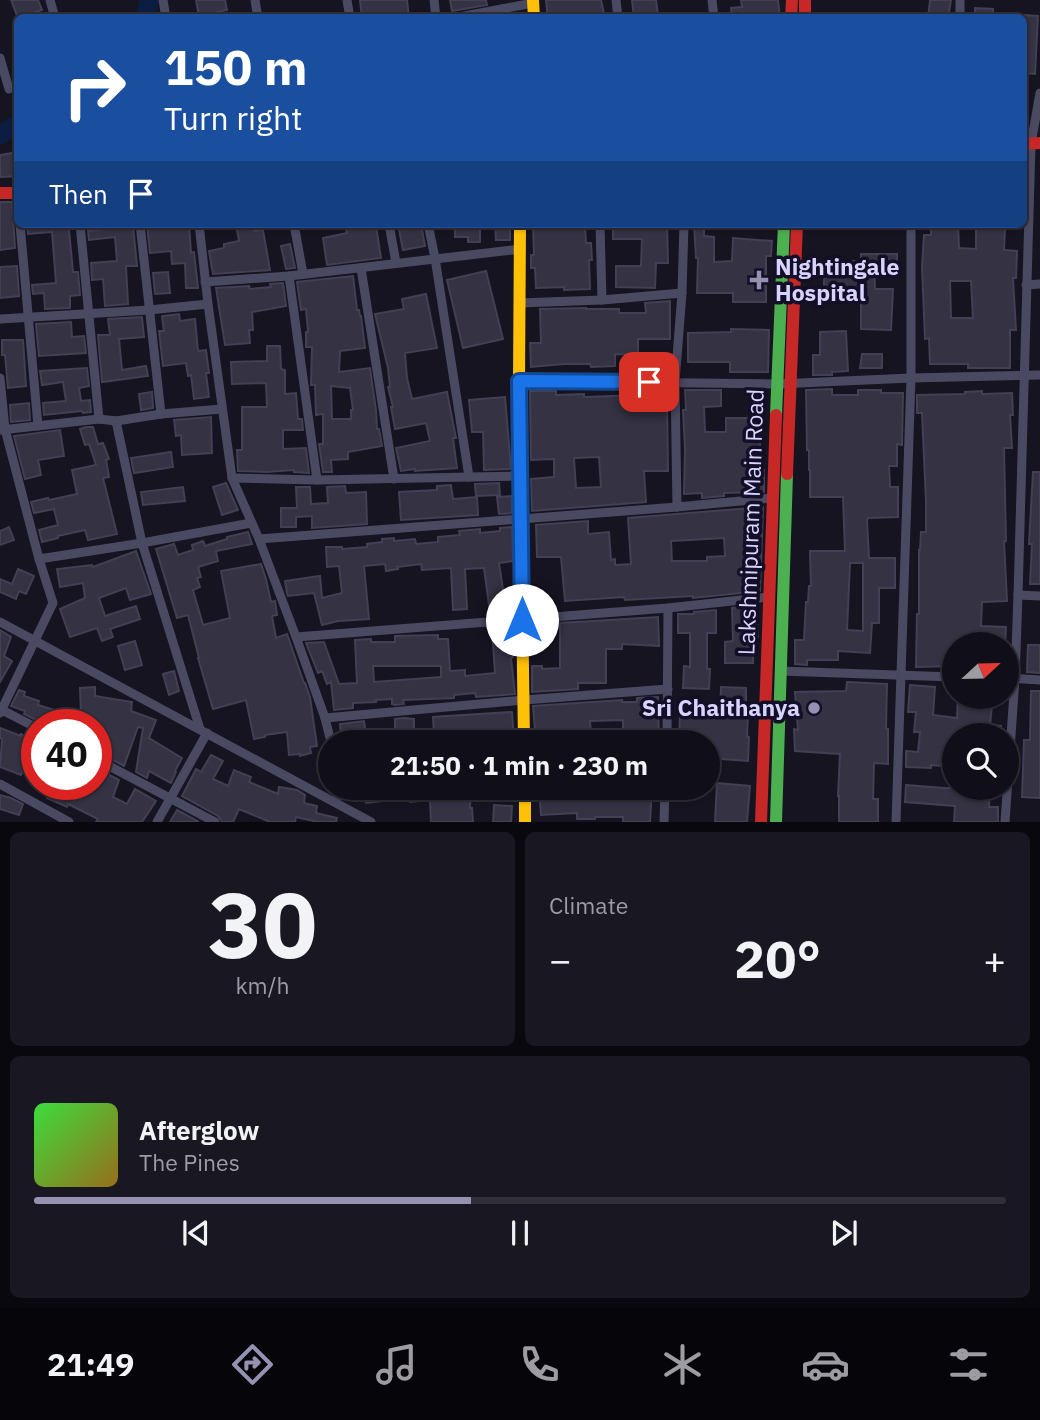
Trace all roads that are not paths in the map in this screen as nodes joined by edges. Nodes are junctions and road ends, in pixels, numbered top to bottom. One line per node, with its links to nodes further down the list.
1 (533, 1): 2 (street)
2 (473, 14)
3 (0, 58): 4 (street)
4 (9, 89)
5 (1040, 93): 6 (street)
6 (1032, 144): 7 (street)
7 (1029, 192): 8 (street); 30 (street)
8 (1040, 192)
9 (20, 228): 37 (street)
10 (80, 228): 36 (street)
11 (140, 228): 35 (street)
12 (200, 228): 28 (street)
13 (295, 228): 26 (street)
14 (389, 228): 24 (street)
15 (429, 228): 23 (street)
16 (520, 228): 22 (main road)
17 (600, 228): 32 (street)
18 (684, 228): 31 (street)
19 (784, 228): 46 (main road, Lakshmipuram Main Road)
20 (797, 228): 45 (main road, Lakshmipuram Main Road)
21 (911, 228): 42 (street)
22 (521, 249): 23 (street); 34 (main road)
23 (435, 258): 24 (street); 54 (street)
24 (396, 263): 25 (street)
25 (361, 268): 26 (street); 56 (street)
26 (303, 274): 27 (street)
27 (289, 276): 28 (street); 57 (street)
28 (205, 282): 33 (street)
29 (1040, 284): 30 (street)
30 (1026, 285): 39 (street)
31 (682, 293): 32 (street); 44 (street)
32 (602, 300): 34 (street)
33 (208, 303): 35 (street); 47 (street)
34 (519, 303): 43 (main road)
35 (149, 310): 36 (street); 48 (street)
36 (89, 313): 37 (street); 49 (street)
37 (28, 317): 38 (street); 51 (street)
38 (0, 319)
39 (1024, 376): 40 (street); 42 (street); 65 (street)
40 (1040, 376)
41 (0, 378): 52 (street)
42 (911, 378): 45 (street); 75 (street)
43 (519, 381): 44 (street); 53 (main road)
44 (675, 382): 46 (street); 59 (street)
45 (792, 383): 46 (street); 74 (main road, Lakshmipuram Main Road)
46 (777, 384): 58 (main road, Lakshmipuram Main Road)
47 (222, 409): 48 (street); 55 (street)
48 (161, 414): 50 (street)
49 (99, 419): 50 (street); 51 (street)
50 (116, 421): 63 (street)
51 (38, 426): 52 (street)
52 (3, 430): 64 (street)
53 (521, 476): 54 (street); 60 (main road)
54 (470, 477): 56 (street)
55 (232, 478): 57 (street); 61 (street)
56 (394, 479): 57 (street)
57 (317, 480)
58 (772, 498): 59 (street); 67 (main road, Lakshmipuram Main Road)
59 (677, 507): 60 (street)
60 (522, 519): 62 (street); 69 (main road)
61 (251, 523): 62 (street); 63 (street)
62 (259, 539): 72 (street)
63 (142, 543): 64 (street); 88 (street)
64 (39, 559): 73 (street)
65 (1018, 595): 66 (street); 71 (street)
66 (1040, 596)
67 (768, 597): 68 (street); 101 (main road, Lakshmipuram Main Road)
68 (668, 608): 69 (street); 79 (street)
69 (522, 620): 72 (street); 80 (main road)
70 (0, 622): 73 (street)
71 (1014, 632)
72 (296, 637): 83 (street)
73 (35, 641): 82 (street); 88 (street)
74 (780, 671): 75 (street); 102 (main road, Lakshmipuram Main Road)
75 (901, 676): 76 (street); 103 (street)
76 (942, 677)
77 (1019, 679): 78 (street)
78 (1040, 680)
79 (668, 689): 80 (street); 87 (street)
80 (524, 700): 83 (street); 86 (main road)
81 (1009, 709): 104 (street)
82 (1, 711): 84 (street)
83 (325, 718): 85 (street)
84 (21, 720)
85 (328, 730)
86 (524, 730)
87 (667, 730)
88 (204, 731): 91 (street); 94 (street)
89 (112, 767): 91 (street)
90 (0, 784): 95 (street)
91 (171, 797): 96 (street); 97 (street)
92 (525, 800): 99 (main road)
93 (665, 800): 100 (street)
94 (335, 801): 98 (street)
95 (69, 821)
96 (157, 821)
97 (215, 821)
98 (371, 821)
99 (525, 821)
100 (664, 821)
101 (761, 821)
102 (776, 821)
103 (896, 821)
104 (1005, 821)

